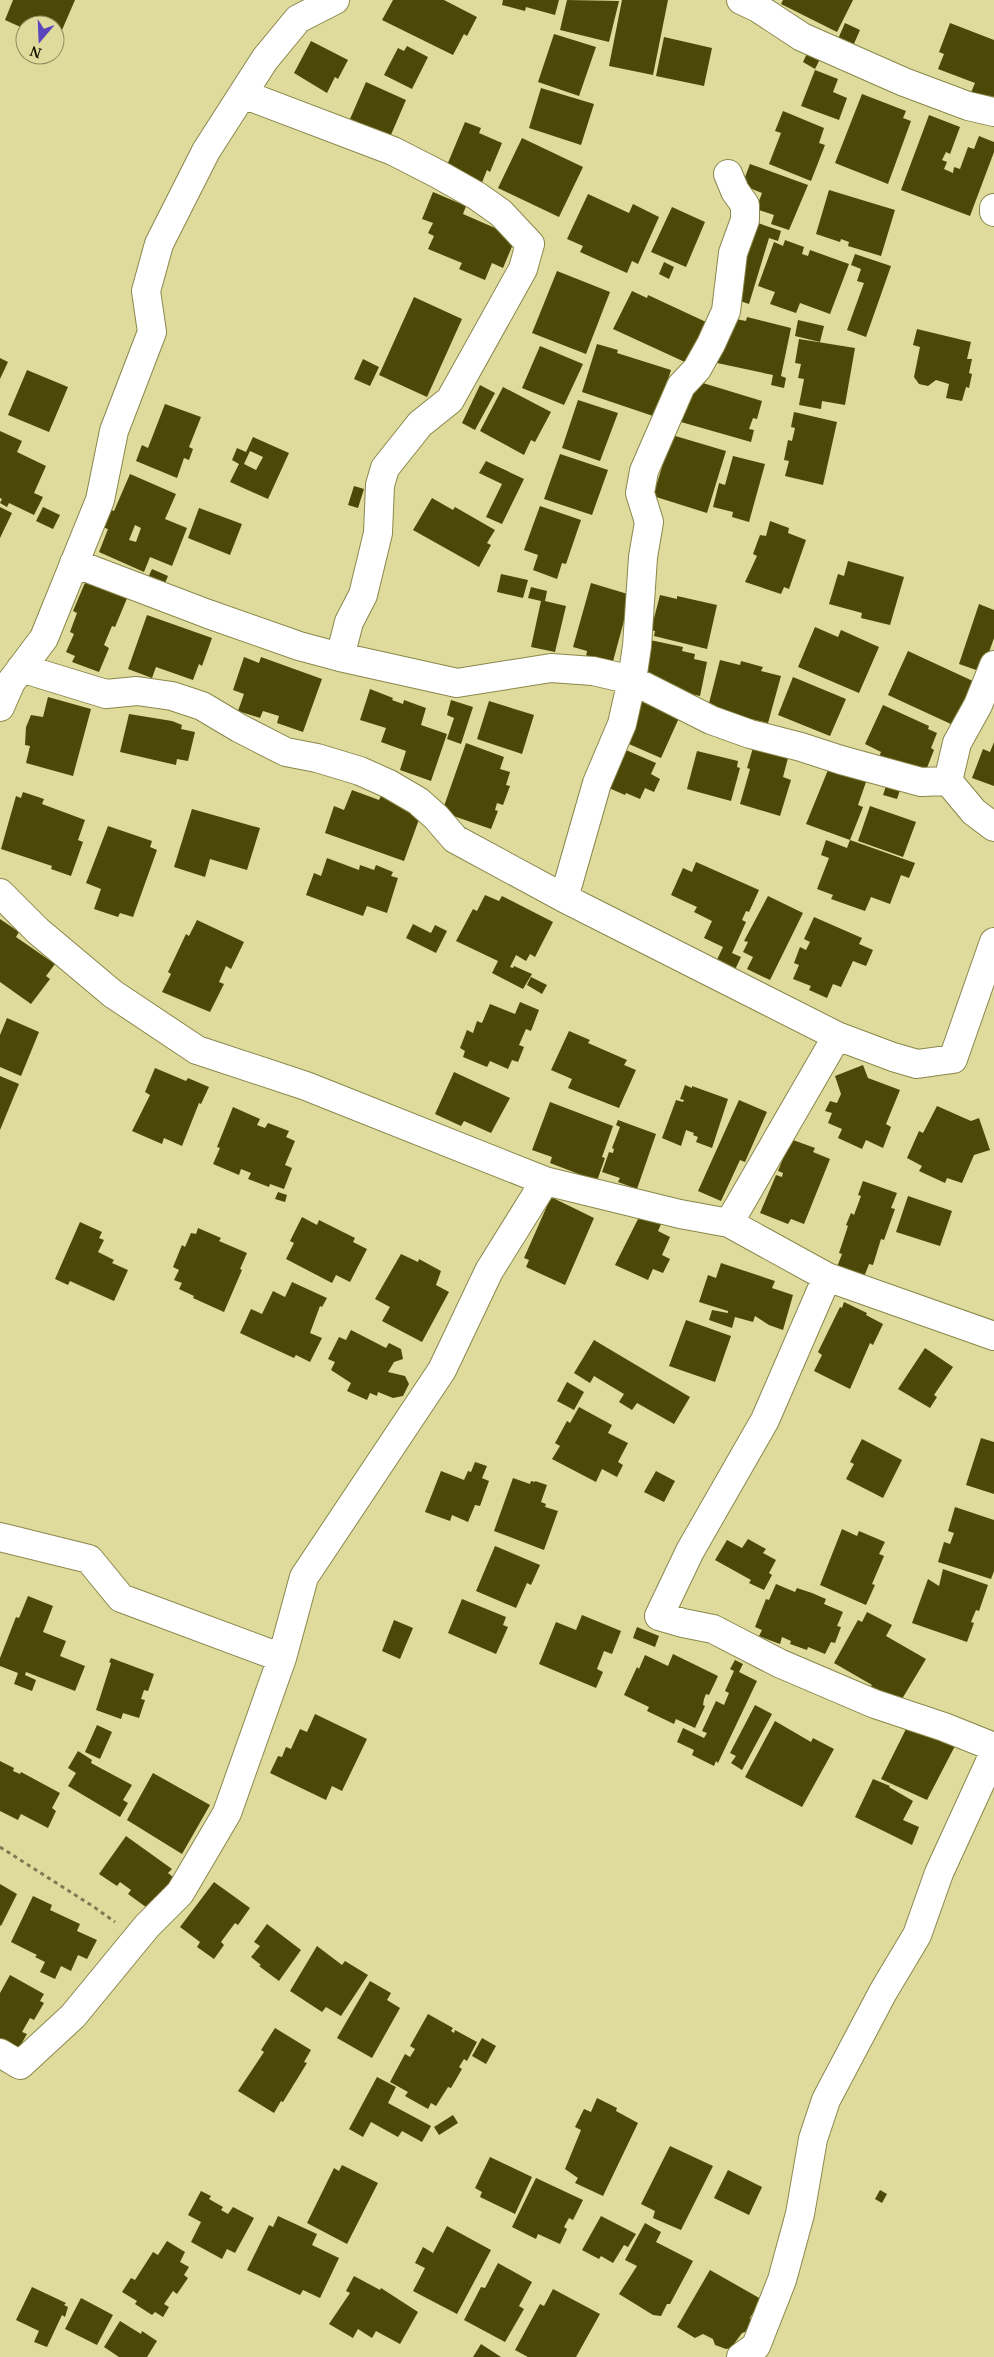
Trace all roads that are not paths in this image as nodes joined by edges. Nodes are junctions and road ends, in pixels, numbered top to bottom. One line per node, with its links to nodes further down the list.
1 (335, 0): 3 (street)
2 (741, 0): 4 (street)
3 (243, 94): 6 (street); 7 (street)
4 (994, 112)
5 (728, 174): 10 (street)
6 (74, 563): 7 (street); 9 (street)
7 (340, 657): 10 (street)
8 (994, 664): 12 (street)
9 (11, 675): 11 (street); 15 (street)
10 (632, 680): 12 (street); 15 (street)
11 (0, 707)
12 (948, 781): 13 (street)
13 (994, 827)
14 (0, 893): 18 (street)
15 (564, 898): 17 (street)
16 (994, 942): 17 (street)
17 (837, 1036): 19 (street)
18 (545, 1181): 19 (street); 23 (street)
19 (729, 1223): 20 (street)
20 (827, 1277): 21 (street); 24 (street)
21 (994, 1336)
22 (0, 1537): 23 (street)
23 (282, 1658): 26 (street)
24 (994, 1747)
25 (994, 1752): 27 (street)
26 (0, 2053)
27 (741, 2357)

